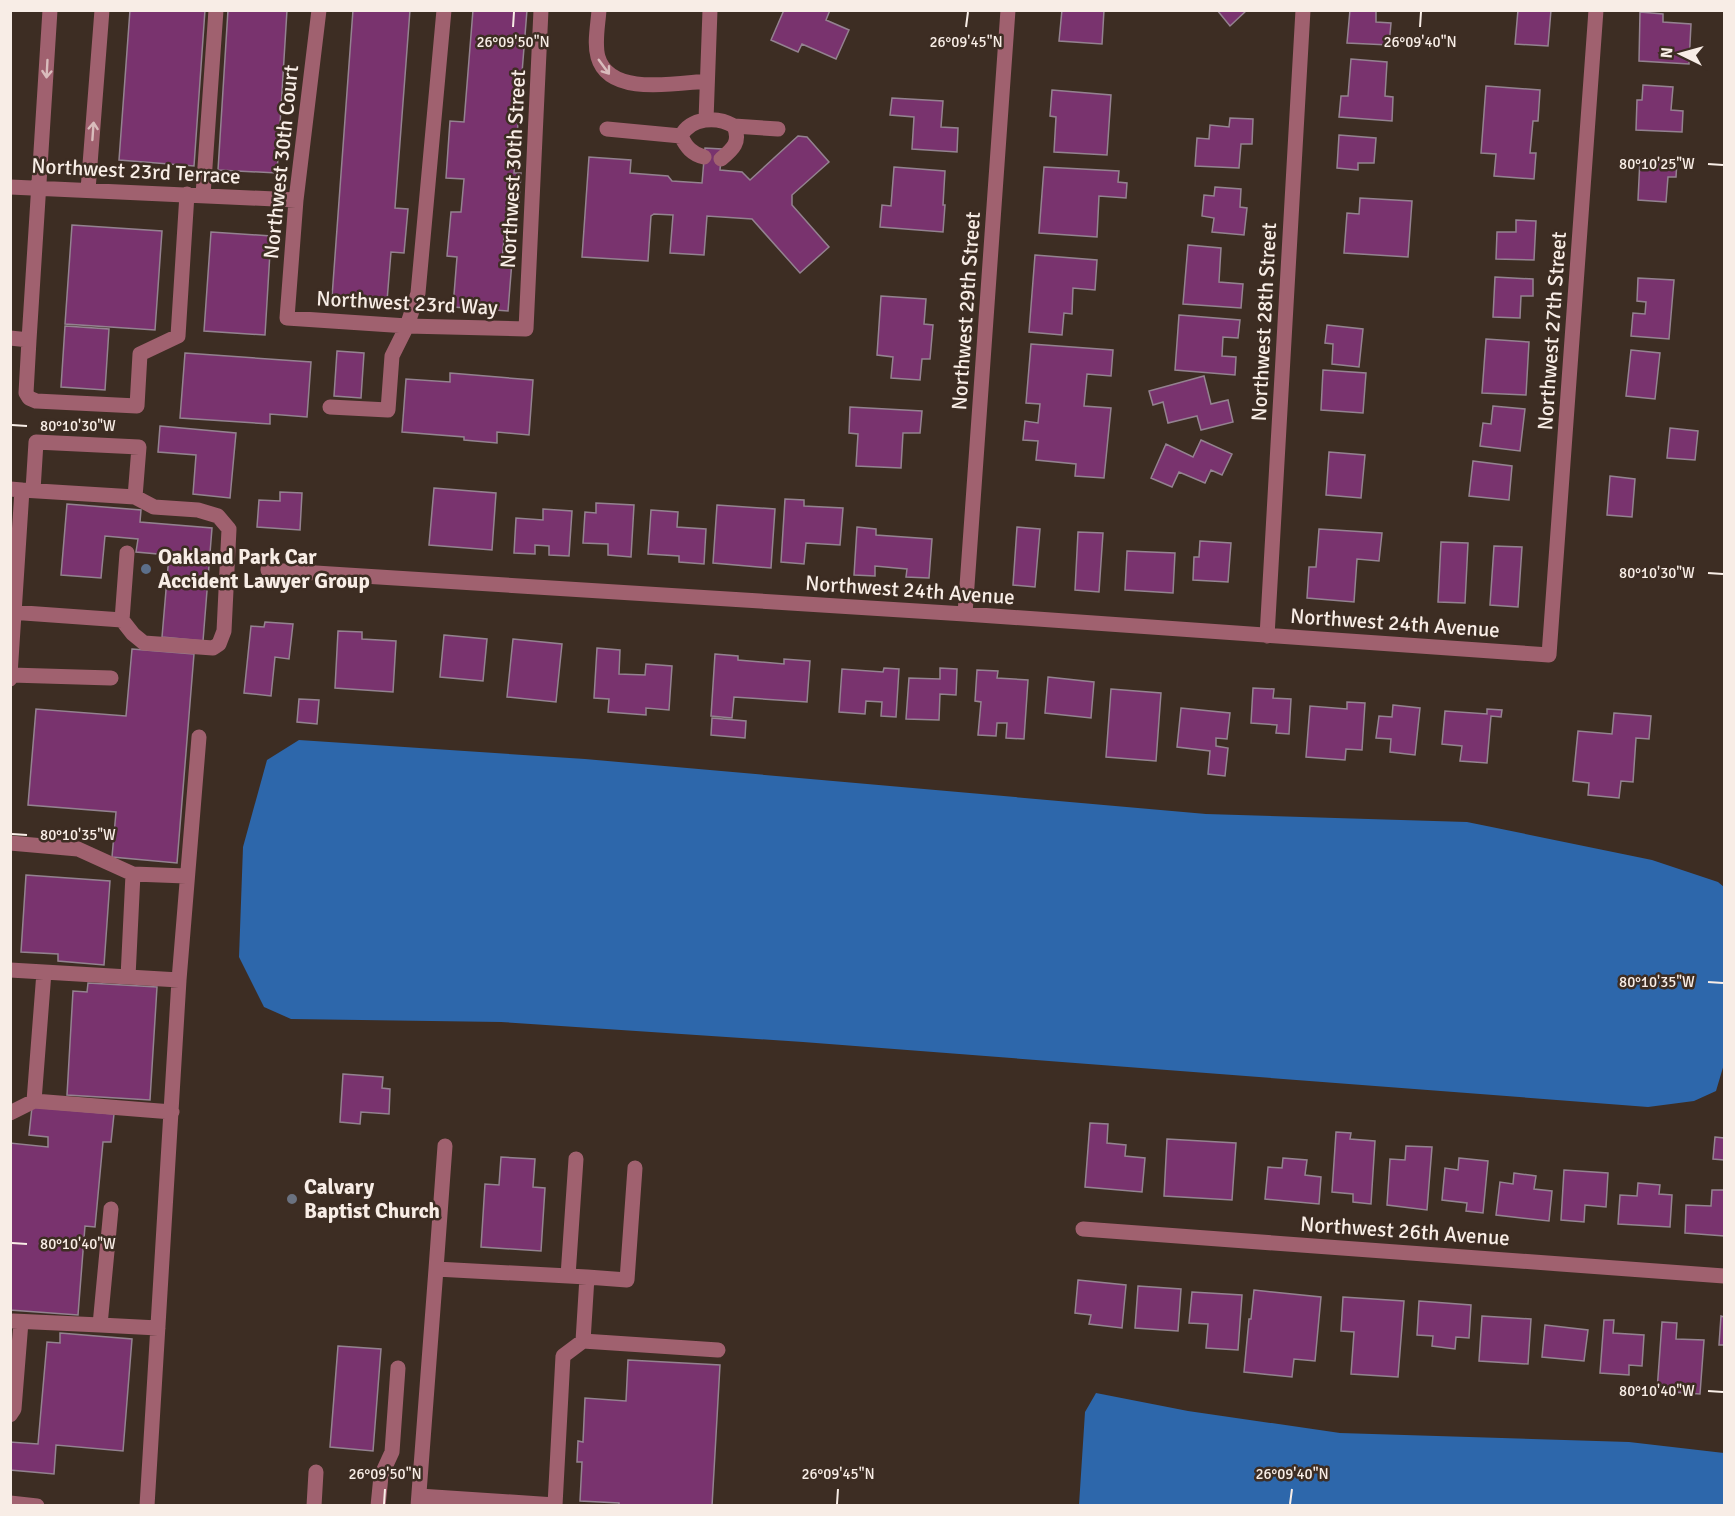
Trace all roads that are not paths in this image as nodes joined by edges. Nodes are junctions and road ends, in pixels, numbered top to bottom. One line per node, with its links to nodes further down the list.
1 (50, 10): 21 (street, one-way to 21)
2 (102, 10): 22 (street, one-way to 2)
3 (216, 10): 24 (street)
4 (319, 10): 25 (street, Northwest 30th Court)
5 (444, 10): 27 (street)
6 (541, 10): 28 (street, Northwest 30th Street)
7 (599, 10): 12 (street, one-way to 12)
8 (710, 10): 12 (street)
9 (1008, 10): 37 (street, Northwest 29th Street)
10 (1303, 10): 39 (street, Northwest 28th Street)
11 (1596, 10): 40 (street, Northwest 27th Street)
12 (707, 81): 13 (street)
13 (706, 120): 14 (street); 17 (street)
14 (734, 126): 16 (street); 19 (street)
15 (607, 129): 17 (street)
16 (778, 129)
17 (681, 136): 18 (street)
18 (704, 158)
19 (721, 159)
20 (10, 187): 21 (street, Northwest 23rd Terrace)
21 (39, 187): 22 (street, Northwest 23rd Terrace); 30 (street)
22 (88, 190): 23 (street, Northwest 23rd Terrace)
23 (187, 194): 24 (street, Northwest 23rd Terrace); 30 (street)
24 (203, 195): 25 (street, Northwest 23rd Terrace)
25 (296, 200): 26 (street, Northwest 30th Court)
26 (286, 318): 27 (street, Northwest 23rd Way)
27 (407, 326): 28 (street, Northwest 23rd Way); 31 (street)
28 (526, 329)
29 (10, 338): 30 (street)
30 (29, 340)
31 (330, 407)
32 (22, 490): 33 (street); 33 (street); 36 (street)
33 (135, 497): 38 (street)
34 (127, 553): 38 (street)
35 (268, 570): 37 (street, Northwest 24th Avenue)
36 (13, 612): 38 (street); 41 (street)
37 (965, 614): 39 (street, Northwest 24th Avenue)
38 (122, 620)
39 (1267, 636): 40 (street, Northwest 24th Avenue)
40 (1550, 655)
41 (11, 677): 42 (street)
42 (111, 678)
43 (199, 737): 46 (street)
44 (10, 843): 45 (street)
45 (133, 874): 46 (street); 49 (street)
46 (186, 876): 50 (street)
47 (10, 970): 48 (street)
48 (44, 972): 49 (street); 51 (street)
49 (128, 977): 50 (street)
50 (179, 980): 52 (street)
51 (34, 1101): 52 (street); 53 (street)
52 (172, 1112): 65 (street)
53 (10, 1113)
54 (446, 1146): 59 (street)
55 (576, 1159): 61 (street)
56 (635, 1168): 62 (street)
57 (111, 1209): 64 (street)
58 (1083, 1229): 60 (street, Northwest 26th Avenue)
59 (436, 1269): 61 (street); 71 (street)
60 (1725, 1275)
61 (568, 1276): 62 (street)
62 (587, 1277): 66 (street)
63 (16, 1321): 64 (street); 69 (street)
64 (99, 1325): 65 (street)
65 (158, 1328): 74 (street)
66 (583, 1341): 67 (street); 71 (street)
67 (718, 1350)
68 (398, 1368): 76 (street)
69 (10, 1415)
70 (316, 1472): 75 (street)
71 (419, 1501)
72 (10, 1503): 73 (street)
73 (37, 1506)
74 (147, 1506)
75 (314, 1506)
76 (378, 1506)

